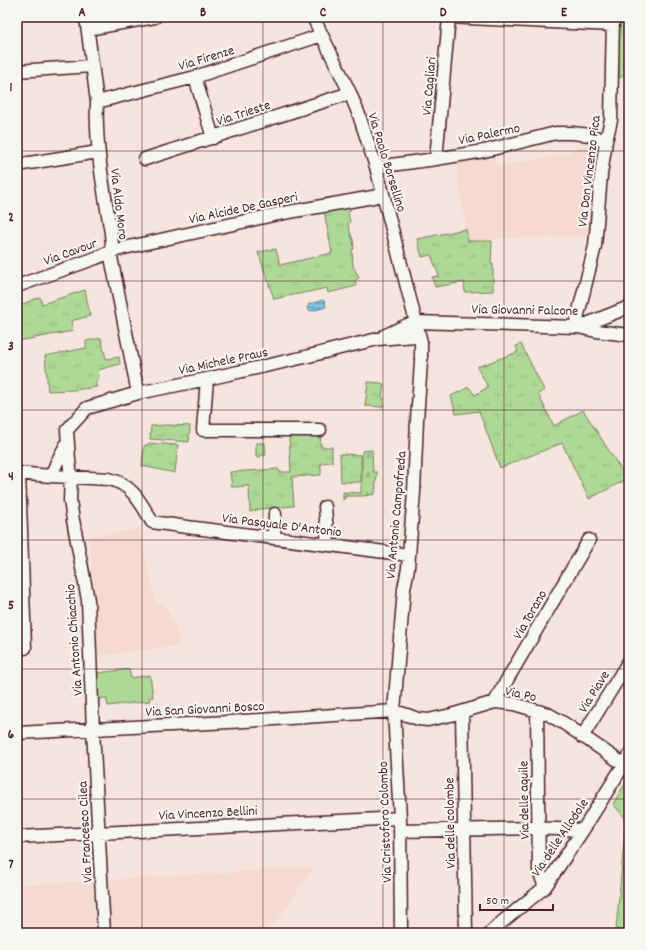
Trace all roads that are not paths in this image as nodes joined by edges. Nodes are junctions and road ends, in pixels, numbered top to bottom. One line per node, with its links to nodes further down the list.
1 (155, 17): 5 (street)
2 (313, 17): 6 (street, Via Paolo Borsellino)
3 (449, 17): 4 (street); 16 (street, Via Cagliari)
4 (613, 21): 13 (street, Via Don Vincenzo Pica)
5 (87, 23): 7 (street, Via Aldo Moro)
6 (322, 35): 9 (street, Via Firenze); 10 (street, Via Paolo Borsellino)
7 (92, 66): 8 (street); 11 (street, Via Aldo Moro)
8 (17, 71)
9 (195, 77): 11 (street, Via Firenze); 12 (street)
10 (350, 93): 12 (street, Via Trieste); 18 (street, Via Paolo Borsellino)
11 (97, 102): 14 (street, Via Aldo Moro)
12 (213, 138): 15 (street, Via Trieste)
13 (606, 141): 16 (street, Via Palermo); 24 (street, Via Don Vincenzo Pica)
14 (98, 152): 17 (street); 20 (street, Via Aldo Moro)
15 (145, 159)
16 (436, 159): 18 (street, Via Palermo)
17 (17, 165)
18 (376, 167): 19 (street, Via Paolo Borsellino)
19 (383, 194): 20 (street, Via Alcide De Gasperi); 23 (street, Via Paolo Borsellino)
20 (110, 252): 21 (street, Via Cavour); 29 (street, Via Aldo Moro)
21 (17, 286)
22 (629, 307): 24 (street, Via Giovanni Falcone)
23 (416, 322): 24 (street, Via Giovanni Falcone); 26 (street, Via Antonio Campofreda); 27 (street, Via Michele Praus)
24 (575, 326): 25 (street)
25 (629, 335)
26 (420, 338): 27 (street, Via Michele Praus); 40 (street, Via Antonio Campofreda)
27 (378, 339): 28 (street, Via Michele Praus)
28 (207, 379): 29 (street, Via Michele Praus); 30 (street)
29 (138, 393): 31 (street, Via Michele Praus)
30 (320, 430)
31 (67, 442): 33 (street); 34 (street, Via Antonio Chiacchio)
32 (18, 473): 33 (street); 41 (street)
33 (51, 476): 34 (street)
34 (71, 478): 37 (street, Via Pasquale D'Antonio); 47 (street, Via Antonio Chiacchio)
35 (325, 508): 39 (street)
36 (275, 514): 37 (street)
37 (274, 538): 39 (street, Via Pasquale D'Antonio)
38 (589, 540): 43 (street, Via Torano)
39 (328, 545): 40 (street, Via Pasquale D'Antonio)
40 (409, 555): 44 (street, Via Antonio Campofreda)
41 (25, 648)
42 (629, 661): 49 (street, Via Piave)
43 (495, 702): 45 (street, Via Po); 46 (street, Via Po)
44 (394, 711): 46 (street, Via Po); 47 (street, Via San Giovanni Bosco); 51 (street, Via Cristoforo Colombo)
45 (537, 711): 49 (street, Via Po); 52 (street, Via delle aquile)
46 (462, 712): 53 (street, Via delle colombe)
47 (93, 730): 48 (street, Via San Giovanni Bosco); 56 (street, Via Francesco Cilea)
48 (17, 733)
49 (582, 736): 50 (street, Via Po)
50 (627, 763): 54 (street, Via delle Allodole)
51 (400, 818): 55 (street, Via Cristoforo Colombo); 56 (street, Via Vincenzo Bellini)
52 (538, 828): 53 (street); 54 (street); 58 (street, Via delle aquile)
53 (464, 830): 55 (street); 61 (street, Via delle colombe)
54 (583, 830): 58 (street, Via delle Allodole)
55 (400, 831): 60 (street, Via Cristoforo Colombo)
56 (99, 833): 57 (street, Via Vincenzo Bellini); 59 (street, Via Francesco Cilea)
57 (17, 836)
58 (545, 887): 62 (street, Via delle Allodole)
59 (104, 933)
60 (401, 933)
61 (466, 933)
62 (490, 933)

